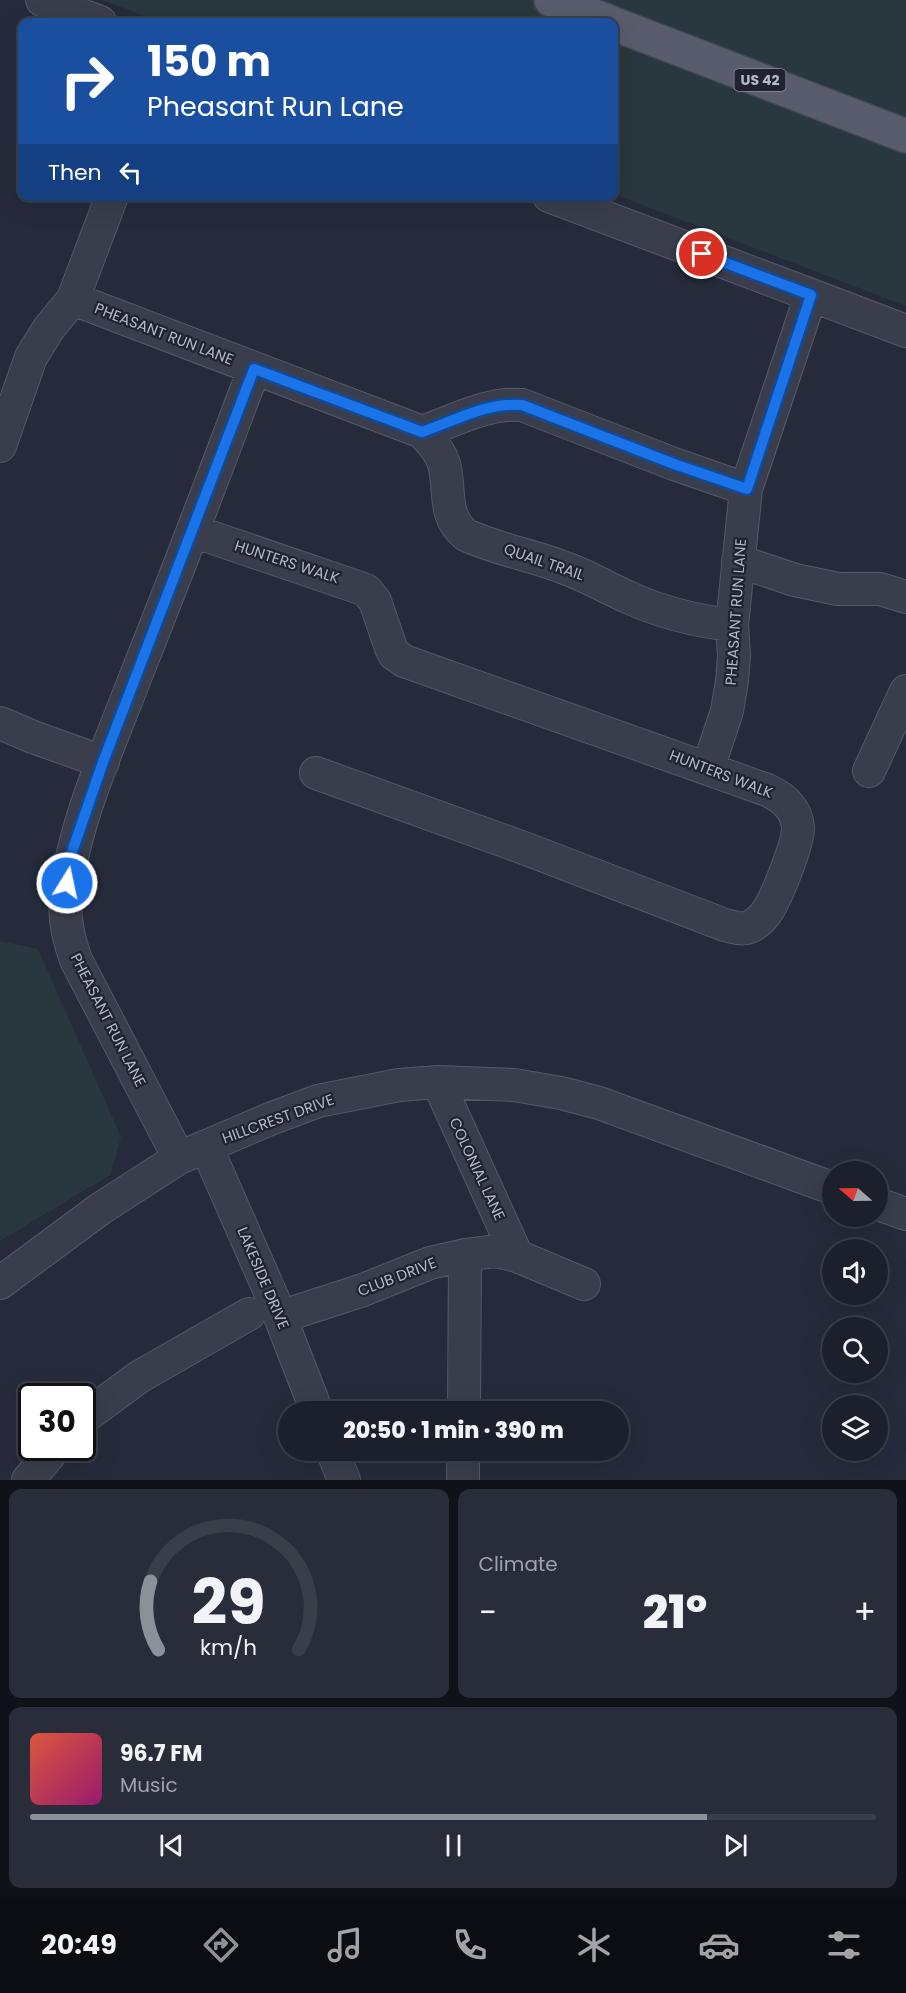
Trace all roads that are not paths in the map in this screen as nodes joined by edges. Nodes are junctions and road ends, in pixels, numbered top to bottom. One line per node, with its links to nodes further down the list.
1 (42, 0): 3 (street)
2 (551, 0): 4 (main road, US 42)
3 (89, 18)
4 (599, 18)
5 (618, 25): 6 (main road, US 42)
6 (906, 136)
7 (110, 201): 10 (street)
8 (562, 201): 9 (street)
9 (811, 295): 11 (street); 15 (street, PHEASANT RUN LANE)
10 (73, 299): 12 (street, PHEASANT RUN LANE); 14 (street)
11 (906, 331)
12 (254, 369): 13 (street, PHEASANT RUN LANE); 16 (street, PHEASANT RUN LANE)
13 (422, 432): 15 (street); 19 (street, QUAIL TRAIL)
14 (0, 446)
15 (747, 489): 17 (street, PHEASANT RUN LANE)
16 (193, 531): 22 (street, PHEASANT RUN LANE); 23 (street, HUNTERS WALK)
17 (738, 561): 18 (street); 19 (street, PHEASANT RUN LANE)
18 (906, 597)
19 (732, 626): 23 (street, PHEASANT RUN LANE)
20 (906, 691): 24 (street)
21 (0, 723): 22 (street)
22 (103, 762): 27 (street, PHEASANT RUN LANE)
23 (708, 768): 25 (street, HUNTERS WALK)
24 (869, 771)
25 (316, 773)
26 (438, 1082): 27 (street, HILLCREST DRIVE); 28 (street, HILLCREST DRIVE); 32 (street, COLONIAL LANE)
27 (192, 1152): 33 (street, HILLCREST DRIVE); 36 (street, LAKESIDE DRIVE)
28 (822, 1184)
29 (888, 1208): 30 (street)
30 (906, 1214)
31 (465, 1255): 32 (street, CLUB DRIVE); 36 (street, CLUB DRIVE); 38 (street)
32 (517, 1256): 34 (street, CLUB DRIVE)
33 (0, 1283)
34 (584, 1284)
35 (249, 1314): 39 (street)
36 (280, 1317): 37 (street, LAKESIDE DRIVE)
37 (313, 1401)
38 (464, 1401)
39 (96, 1409)
40 (44, 1461): 43 (street)
41 (336, 1461): 44 (street)
42 (464, 1461): 45 (street)
43 (28, 1480)
44 (344, 1480)
45 (463, 1480)

